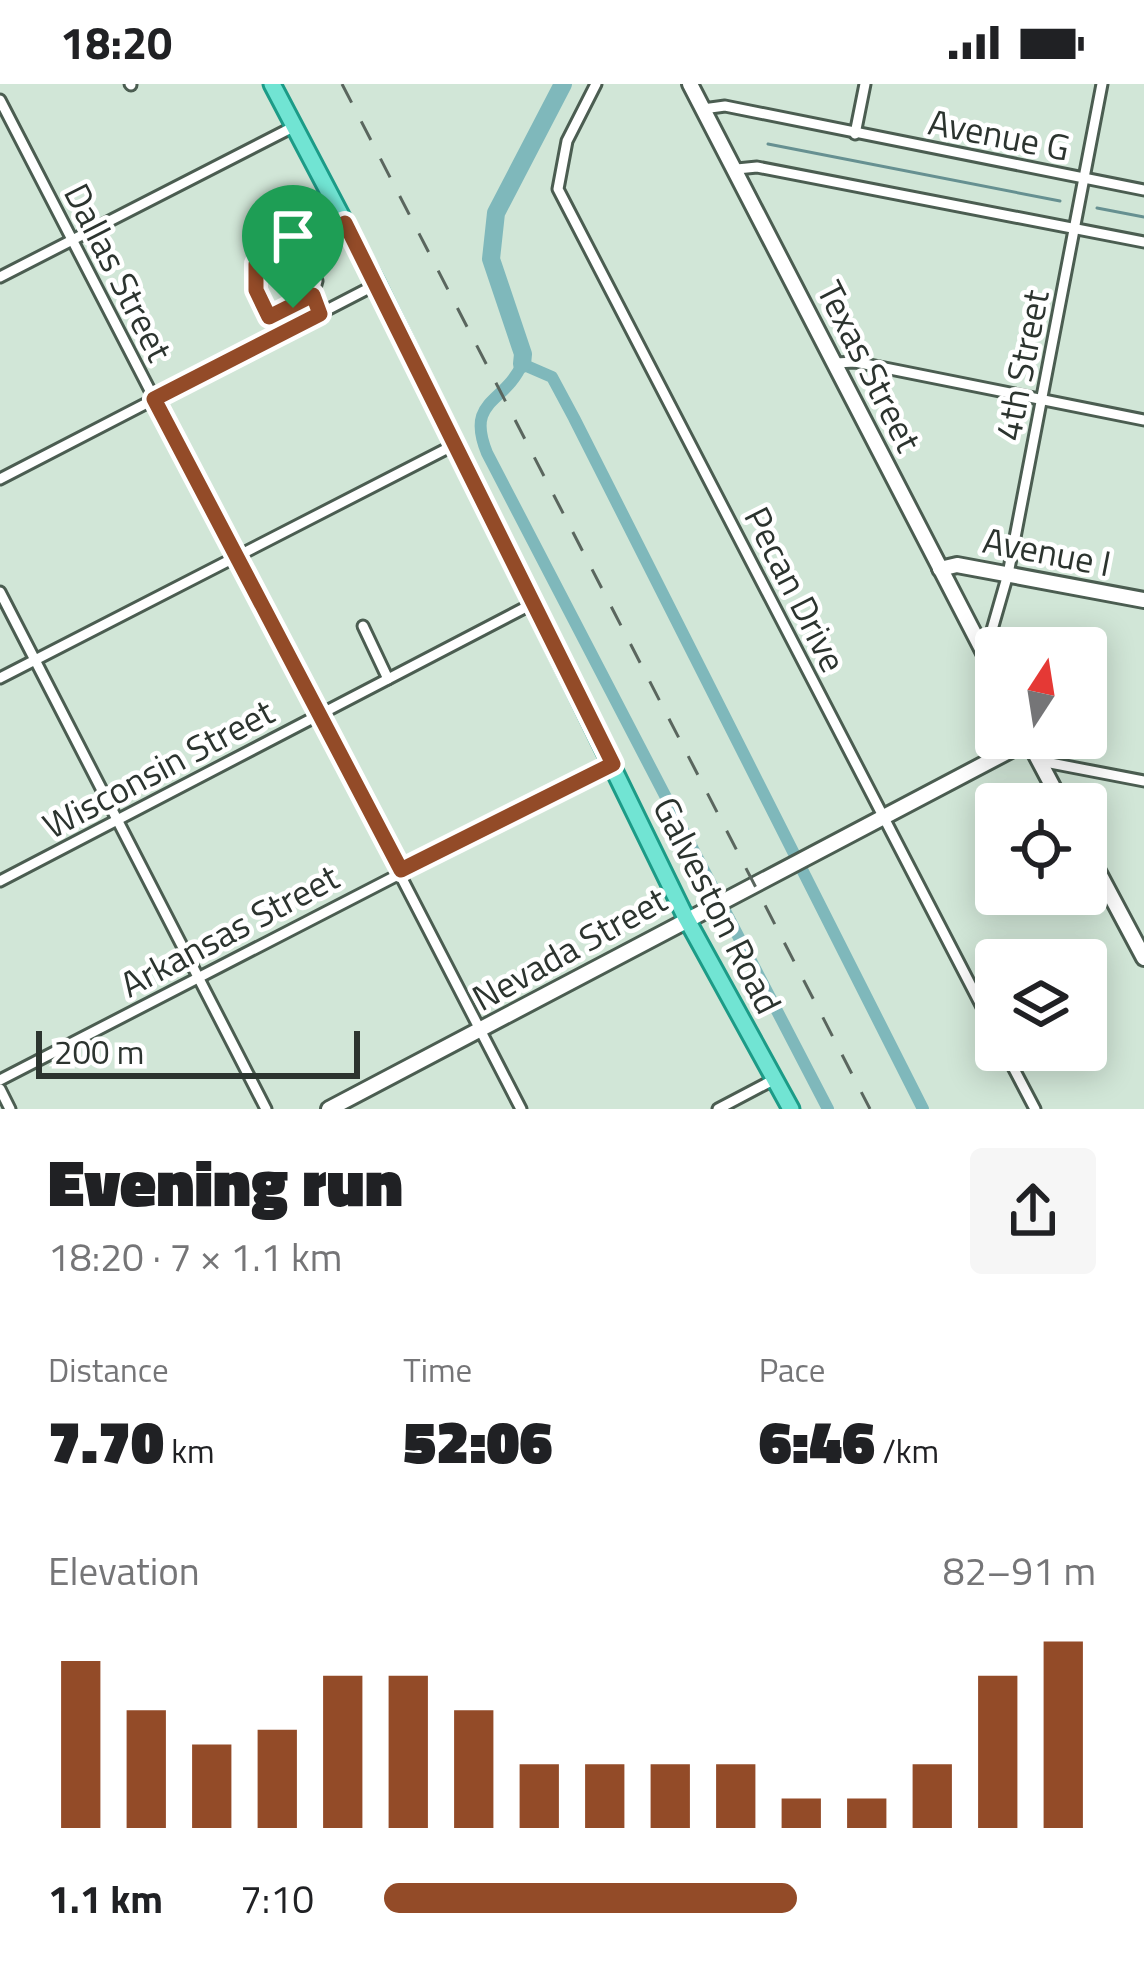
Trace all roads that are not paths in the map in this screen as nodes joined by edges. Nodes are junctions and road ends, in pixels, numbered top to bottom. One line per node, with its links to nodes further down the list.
1 (272, 84): 8 (main road, Galveston Road)
2 (596, 84): 46 (street, Pecan Drive)
3 (690, 84): 7 (street, Texas Street)
4 (865, 84): 9 (street)
5 (1102, 84): 11 (street, 4th Street)
6 (0, 100): 15 (street, Dallas Street)
7 (703, 109): 9 (street, Avenue G); 10 (street, Texas Street)
8 (295, 126): 13 (main road, Galveston Road); 15 (street)
9 (855, 134): 11 (street, Avenue G)
10 (736, 169): 14 (street); 22 (street, Texas Street)
11 (1084, 178): 12 (street, Avenue G); 14 (street, 4th Street)
12 (1144, 190)
13 (345, 223): 17 (street); 19 (main road, Galveston Road)
14 (1074, 228): 16 (street); 24 (street, 4th Street)
15 (72, 240): 18 (street); 23 (street, Dallas Street)
16 (1144, 242)
17 (297, 246): 20 (street); 20 (street)
18 (0, 277)
19 (377, 284): 21 (street); 26 (main road, Galveston Road)
20 (313, 295): 21 (street)
21 (320, 314): 23 (street)
22 (836, 363): 24 (street); 29 (street, Texas Street)
23 (154, 399): 27 (street); 28 (street, Dallas Street)
24 (1042, 400): 25 (street); 30 (street, 4th Street)
25 (1144, 420)
26 (452, 446): 28 (street); 33 (main road, Galveston Road)
27 (0, 478)
28 (236, 556): 37 (street); 40 (street, Dallas Street)
29 (940, 569): 30 (street, Avenue I); 36 (street, Texas Street)
30 (1008, 574): 32 (street, Avenue I); 35 (street, 4th Street)
31 (0, 592): 37 (street)
32 (1144, 600)
33 (532, 604): 39 (street, Wisconsin Street); 43 (main road, Galveston Road)
34 (363, 626): 39 (street)
35 (993, 627)
36 (975, 635)
37 (35, 660): 38 (street); 47 (street)
38 (0, 678)
39 (388, 679): 40 (street, Wisconsin Street)
40 (318, 715): 47 (street, Wisconsin Street); 48 (street, Dallas Street)
41 (990, 759): 46 (street, Nevada Street)
42 (1040, 761): 44 (street); 45 (street)
43 (613, 764): 48 (street, Arkansas Street); 51 (main road, Galveston Road)
44 (1144, 781)
45 (1051, 783)
46 (883, 815): 51 (street, Nevada Street); 54 (street, Pecan Drive)
47 (117, 820): 49 (street, Wisconsin Street); 53 (street)
48 (401, 870): 53 (street, Arkansas Street); 55 (street, Dallas Street)
49 (0, 881)
50 (1107, 888): 52 (street)
51 (686, 918): 55 (street, Nevada Street); 57 (main road, Galveston Road)
52 (1144, 958)
53 (199, 978): 58 (street, Arkansas Street); 60 (street)
54 (975, 993)
55 (481, 1031): 61 (street, Nevada Street); 62 (street, Dallas Street)
56 (1015, 1071): 65 (street)
57 (776, 1079): 63 (street); 64 (main road, Galveston Road)
58 (0, 1084): 59 (street)
59 (10, 1109)
60 (266, 1109)
61 (329, 1109)
62 (521, 1109)
63 (718, 1109)
64 (791, 1109)
65 (1034, 1109)

